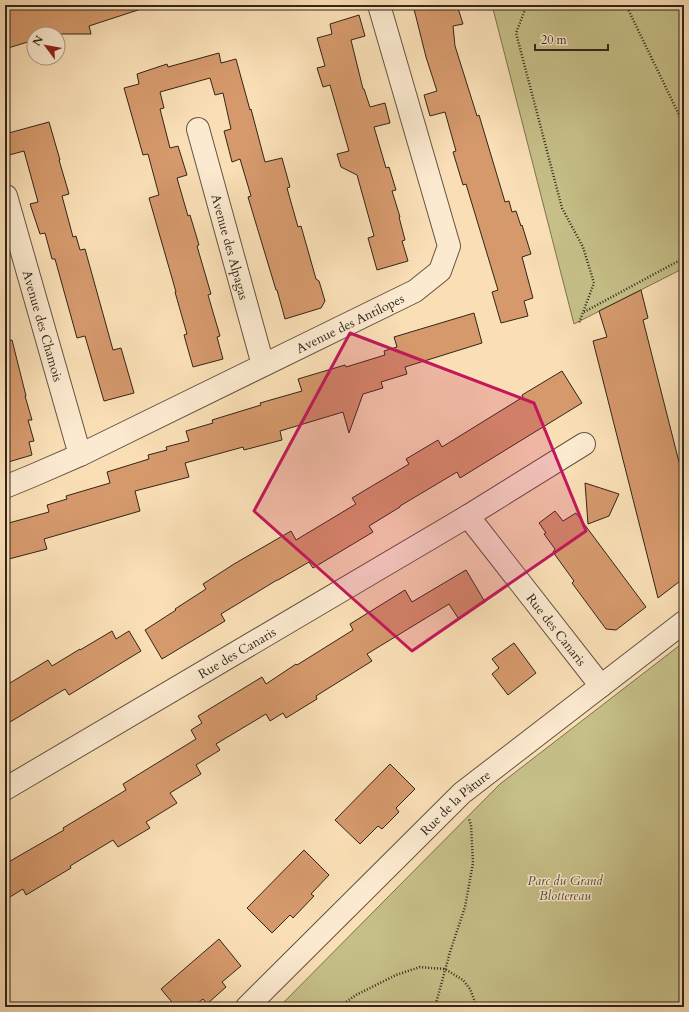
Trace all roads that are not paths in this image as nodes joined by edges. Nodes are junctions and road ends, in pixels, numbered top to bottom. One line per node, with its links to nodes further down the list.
1 (379, 5): 4 (street, Avenue des Antilopes)
2 (198, 129): 4 (street, Avenue des Alpagas)
3 (6, 196): 6 (street, Avenue des Chamois)
4 (263, 365): 6 (street, Avenue des Antilopes)
5 (584, 444): 8 (street, Rue des Canaris)
6 (80, 455): 7 (street, Avenue des Antilopes)
7 (5, 487)
8 (468, 516): 10 (street, Rue des Canaris); 11 (street, Rue des Canaris)
9 (684, 622): 10 (street, Rue de la Pâture)
10 (601, 686): 12 (street, Rue de la Pâture)
11 (5, 790)
12 (247, 1007)

